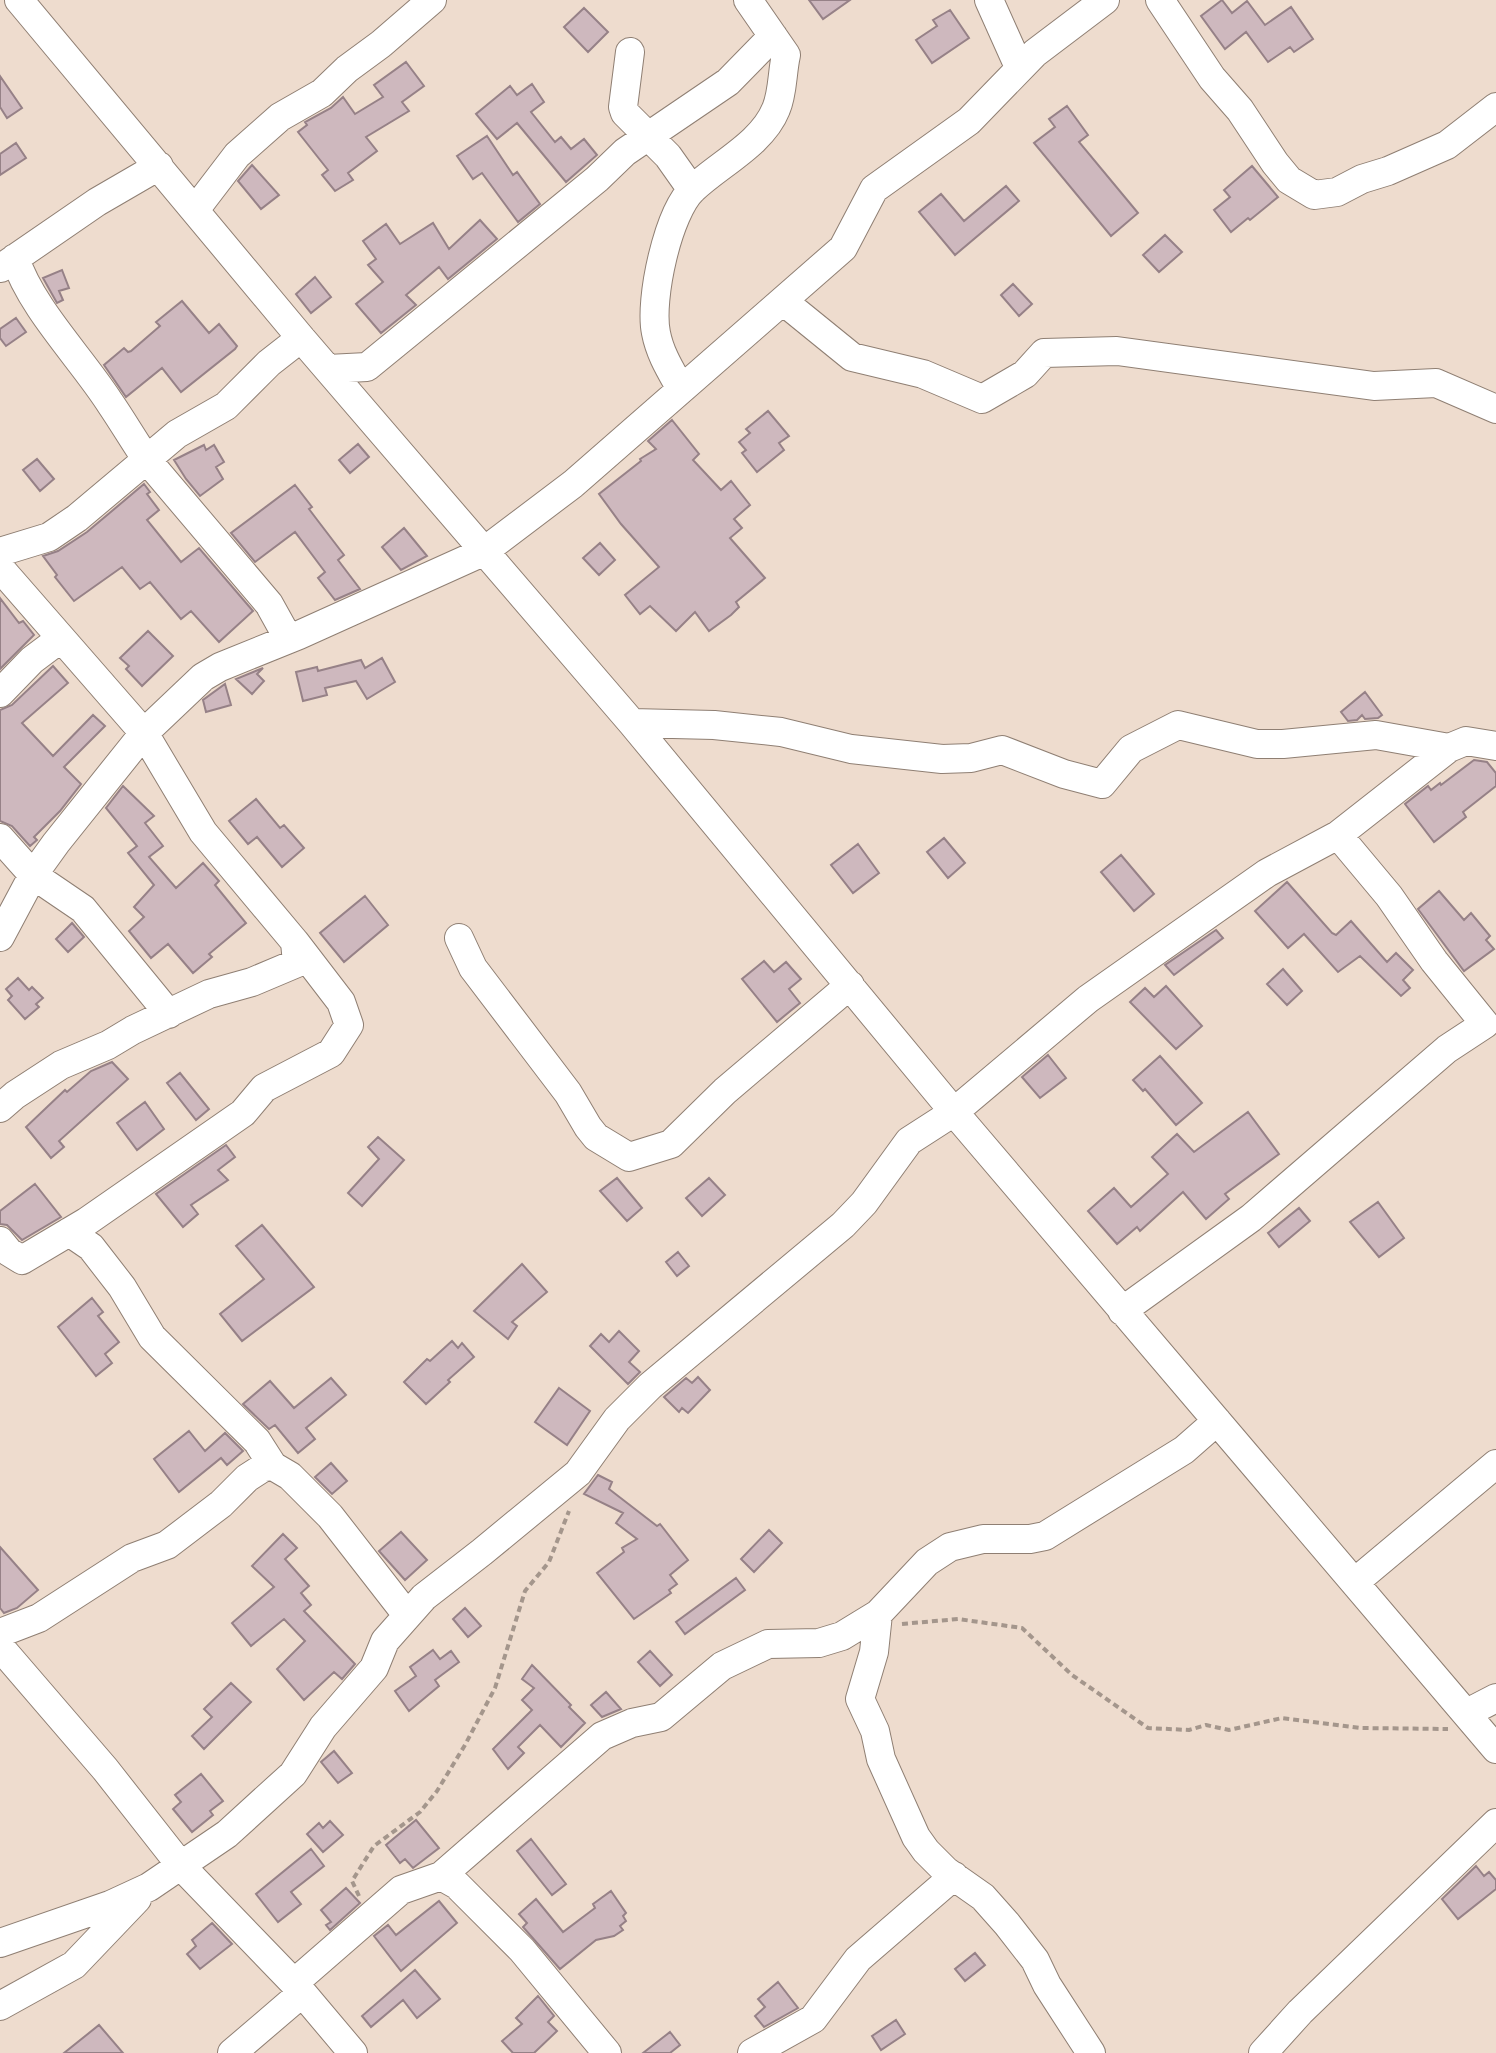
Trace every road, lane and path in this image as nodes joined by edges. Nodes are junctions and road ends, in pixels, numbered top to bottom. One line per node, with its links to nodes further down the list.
1 (19, 0): 12 (street)
2 (432, 0): 14 (street)
3 (748, 0): 7 (street)
4 (989, 0): 9 (street)
5 (1105, 0): 9 (street)
6 (1160, 0): 10 (street)
7 (773, 36): 11 (street); 13 (street)
8 (630, 52): 11 (street)
9 (1019, 67): 16 (street)
10 (1496, 107)
11 (647, 136): 13 (street); 18 (street)
12 (159, 166): 14 (street); 15 (street)
13 (692, 190): 19 (street)
14 (195, 210): 17 (street)
15 (6, 256): 21 (street)
16 (783, 301): 19 (street); 20 (street)
17 (301, 338): 18 (street); 21 (street)
18 (328, 369): 23 (street)
19 (681, 389): 23 (street)
20 (1496, 409)
21 (147, 460): 22 (street); 26 (street)
22 (0, 552)
23 (483, 552): 26 (street); 28 (street)
24 (0, 568): 25 (street)
25 (60, 639): 27 (street); 30 (street)
26 (286, 640): 30 (street)
27 (0, 693)
28 (632, 723): 31 (street); 39 (street)
29 (1496, 726): 31 (street)
30 (144, 733): 35 (street); 38 (street)
31 (1457, 744): 32 (street); 33 (street)
32 (1496, 746)
33 (1338, 835): 41 (street); 43 (street)
34 (0, 838): 35 (street)
35 (33, 875): 36 (street); 40 (street)
36 (0, 937)
37 (459, 938): 39 (street)
38 (295, 942): 40 (street); 44 (street)
39 (850, 985): 43 (street)
40 (169, 1014): 42 (street)
41 (1490, 1020): 46 (street)
42 (0, 1108)
43 (954, 1112): 46 (street); 52 (street)
44 (69, 1232): 45 (street); 49 (street)
45 (0, 1241)
46 (1122, 1311): 47 (street)
47 (1217, 1421): 51 (street); 53 (street)
48 (1496, 1464): 51 (street)
49 (273, 1466): 52 (street); 54 (street)
50 (570, 1510): 64 (path)
51 (1355, 1582): 57 (street)
52 (407, 1615): 60 (street)
53 (878, 1621): 58 (path); 61 (street); 62 (street)
54 (0, 1633)
55 (0, 1647): 60 (street)
56 (1496, 1698): 57 (street)
57 (1467, 1713): 58 (street)
58 (1491, 1742)
59 (1496, 1823): 73 (street)
60 (182, 1867): 63 (street); 66 (street)
61 (441, 1876): 64 (street); 70 (street)
62 (954, 1876): 71 (street); 72 (street)
63 (149, 1887): 65 (street); 67 (street)
64 (375, 1913): 66 (street)
65 (0, 1943)
66 (298, 1988): 68 (street); 69 (street)
67 (0, 2006)
68 (232, 2053)
69 (353, 2053)
70 (607, 2053)
71 (752, 2053)
72 (1091, 2053)
73 (1263, 2053)

